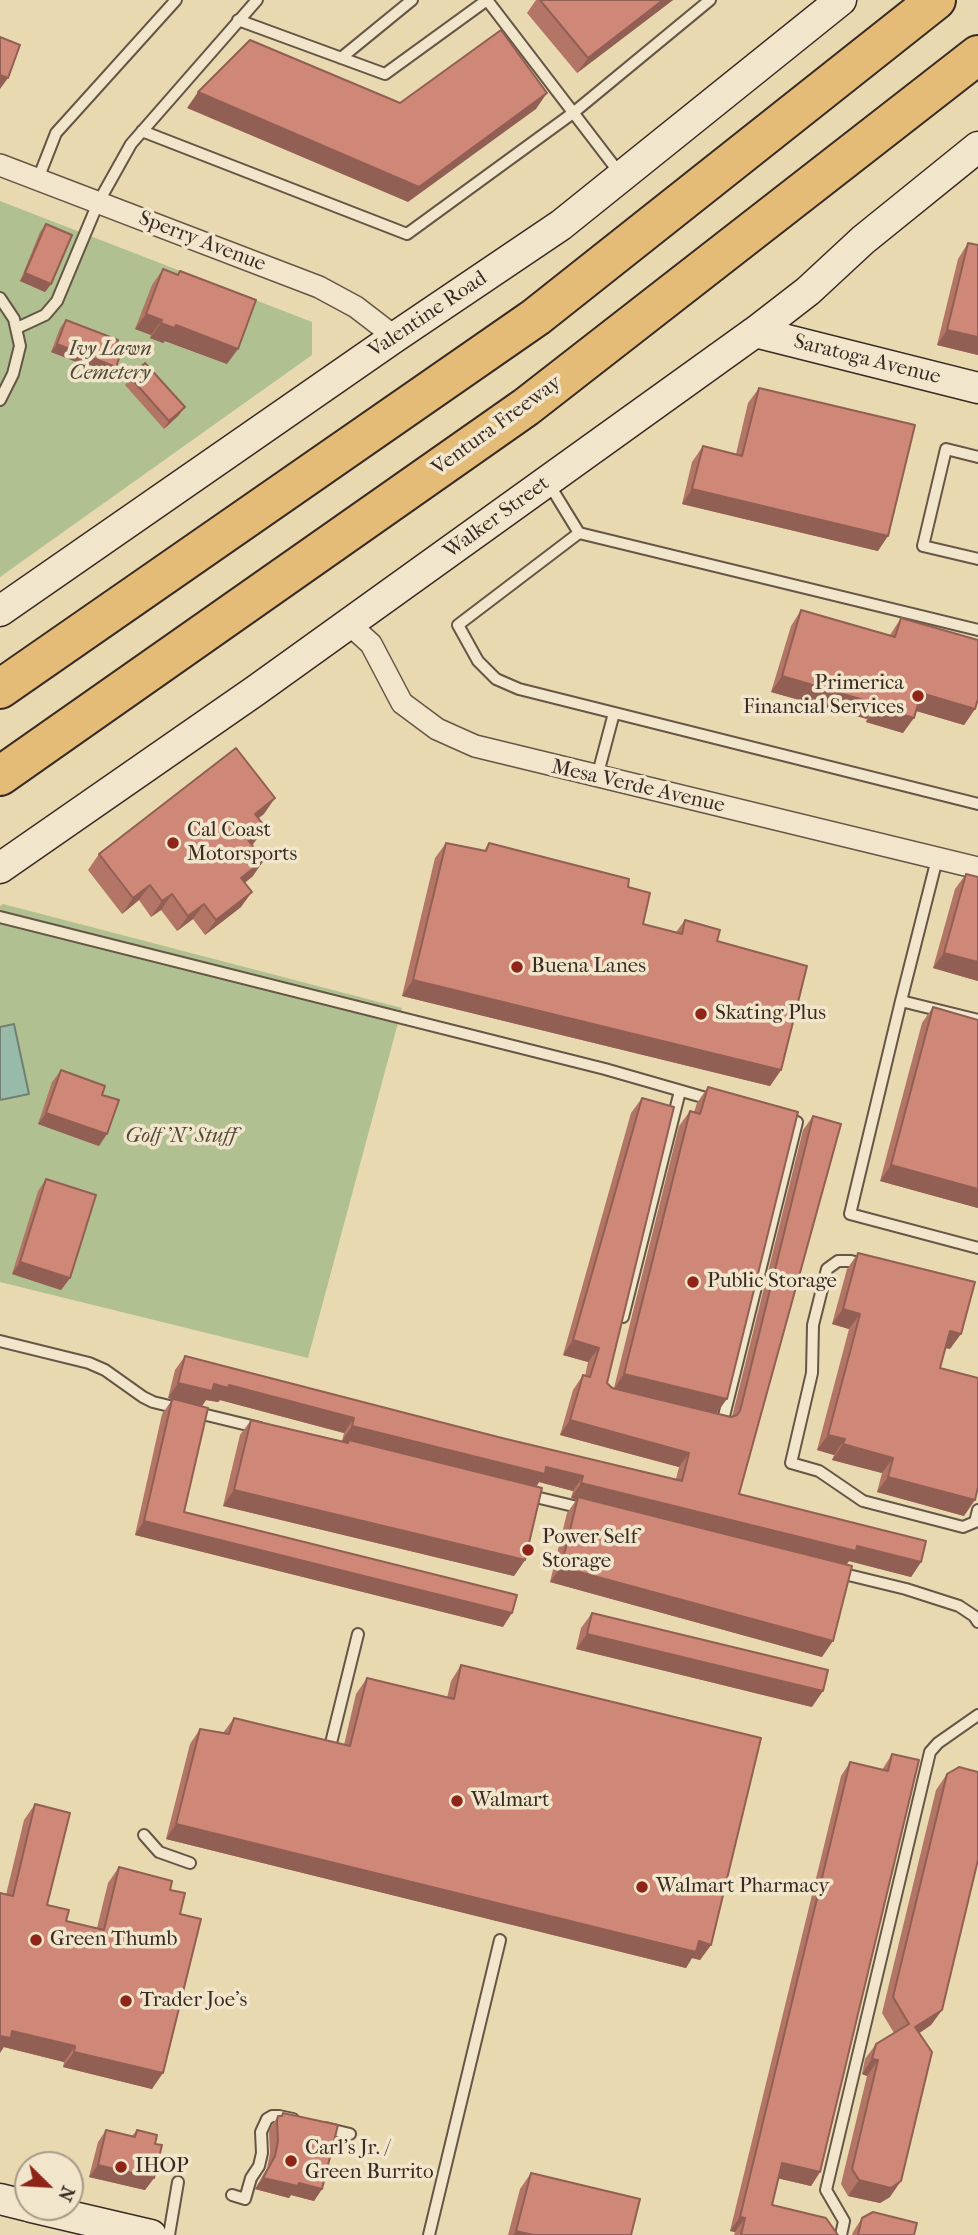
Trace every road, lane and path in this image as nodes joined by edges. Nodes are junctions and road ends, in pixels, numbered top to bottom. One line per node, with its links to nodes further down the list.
1 (177, 0): 16 (lane)
2 (257, 0): 8 (lane)
3 (412, 0): 10 (lane)
4 (487, 0): 10 (lane); 11 (lane)
5 (710, 0): 11 (lane)
6 (841, 0): 15 (street, Valentine Road)
7 (936, 0): 31 (highway)
8 (238, 20): 10 (lane); 12 (lane)
9 (978, 55): 33 (highway, Ventura Freeway)
10 (341, 58)
11 (573, 113): 12 (lane); 15 (lane)
12 (142, 131): 17 (lane)
13 (978, 147): 20 (street, Walker Street)
14 (0, 164): 16 (street, Sperry Avenue)
15 (622, 177): 21 (street, Valentine Road)
16 (38, 179): 17 (street, Sperry Avenue)
17 (98, 203): 19 (lane); 21 (street, Sperry Avenue)
18 (0, 298): 19 (lane)
19 (17, 328): 23 (lane)
20 (755, 332): 22 (street, Saratoga Avenue); 25 (street, Walker Street)
21 (395, 337): 28 (street, Valentine Road)
22 (978, 388)
23 (0, 400)
24 (978, 457): 27 (lane)
25 (547, 482): 26 (lane); 29 (street, Walker Street)
26 (579, 533): 30 (lane); 32 (lane)
27 (978, 559)
28 (0, 611)
29 (349, 624): 34 (street, Mesa Verde Avenue); 37 (street, Walker Street)
30 (978, 630)
31 (0, 689)
32 (614, 713): 34 (lane); 35 (lane)
33 (0, 776)
34 (597, 777): 36 (street, Mesa Verde Avenue)
35 (978, 804)
36 (937, 859): 38 (street, Mesa Verde Avenue); 40 (lane)
37 (0, 868)
38 (978, 868)
39 (0, 917): 42 (lane)
40 (901, 1001): 41 (lane); 45 (lane)
41 (978, 1020)
42 (680, 1091): 43 (lane); 47 (lane)
43 (719, 1101)
44 (771, 1115): 49 (lane)
45 (978, 1248)
46 (876, 1268): 52 (lane)
47 (620, 1329)
48 (0, 1341): 50 (lane)
49 (708, 1421)
50 (271, 1431)
51 (514, 1492): 53 (lane)
52 (978, 1510)
53 (596, 1512)
54 (825, 1569): 55 (lane)
55 (978, 1622)
56 (358, 1634): 58 (lane)
57 (978, 1715): 71 (lane)
58 (331, 1743)
59 (144, 1835): 60 (lane)
60 (190, 1863)
61 (500, 1940): 70 (lane)
62 (303, 2122): 66 (lane)
63 (314, 2125): 64 (lane)
64 (350, 2134)
65 (178, 2182): 69 (lane)
66 (232, 2195)
67 (84, 2220): 68 (street)
68 (150, 2235)
69 (169, 2235)
70 (429, 2235)
71 (841, 2235)

